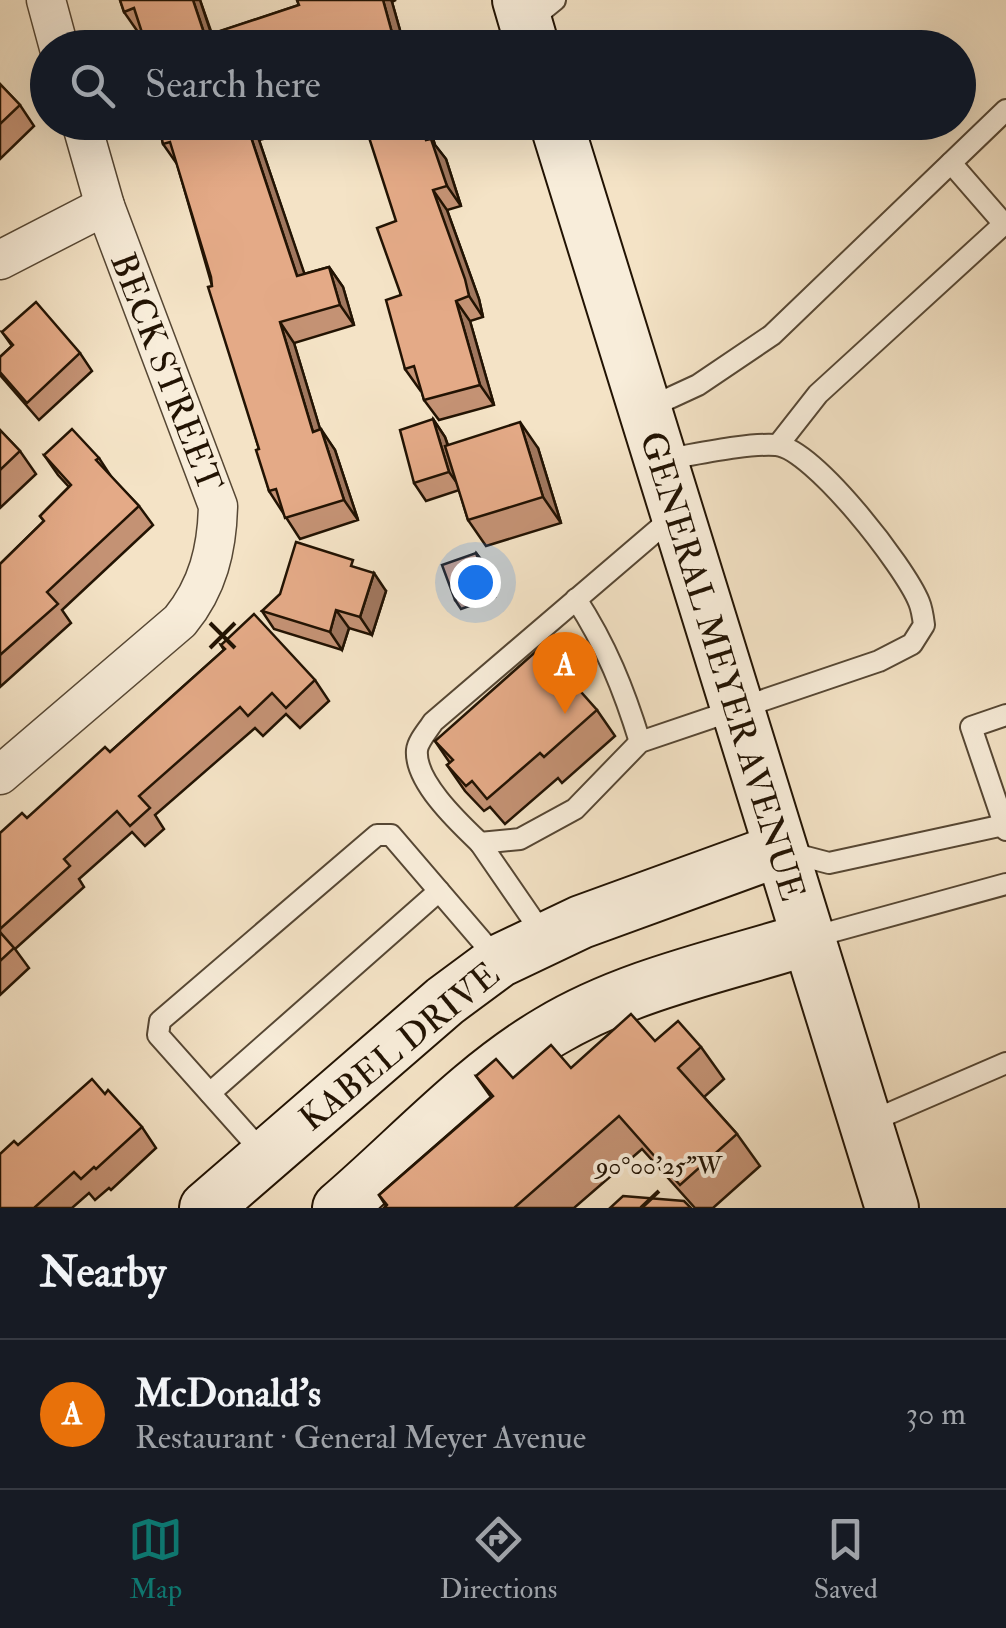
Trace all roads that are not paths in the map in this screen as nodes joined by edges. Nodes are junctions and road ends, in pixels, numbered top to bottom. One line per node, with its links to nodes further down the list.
1 (46, 0): 2 (street)
2 (55, 30)
3 (1006, 110): 4 (lane)
4 (976, 138)
5 (86, 140): 9 (street, BECK STREET)
6 (562, 140): 12 (street, GENERAL MEYER AVENUE)
7 (974, 140): 8 (lane)
8 (950, 163): 10 (lane); 12 (lane)
9 (105, 206): 11 (street); 20 (street, BECK STREET)
10 (1005, 223): 13 (lane)
11 (0, 260)
12 (644, 410): 14 (street, GENERAL MEYER AVENUE)
13 (778, 445): 14 (lane); 17 (lane)
14 (659, 460): 15 (street, GENERAL MEYER AVENUE)
15 (676, 514): 16 (lane); 17 (street, GENERAL MEYER AVENUE)
16 (576, 599): 19 (lane); 22 (lane)
17 (735, 707): 19 (lane); 23 (street, GENERAL MEYER AVENUE)
18 (1006, 715): 21 (lane)
19 (640, 742): 22 (lane)
20 (0, 775)
21 (1005, 827): 23 (lane)
22 (480, 843): 26 (lane)
23 (779, 850): 26 (street, KABEL DRIVE); 27 (street, GENERAL MEYER AVENUE)
24 (1006, 884): 27 (lane)
25 (439, 891): 28 (lane); 31 (lane); 31 (lane)
26 (545, 938): 28 (street, KABEL DRIVE)
27 (807, 939): 32 (street); 33 (street, GENERAL MEYER AVENUE)
28 (499, 961): 29 (street, KABEL DRIVE)
29 (386, 1052): 32 (street); 34 (street, KABEL DRIVE)
30 (1006, 1063): 33 (lane)
31 (210, 1093): 34 (lane)
32 (444, 1115): 36 (street)
33 (865, 1124): 37 (street, GENERAL MEYER AVENUE)
34 (266, 1156): 35 (street, KABEL DRIVE)
35 (206, 1208)
36 (339, 1208)
37 (892, 1208)

